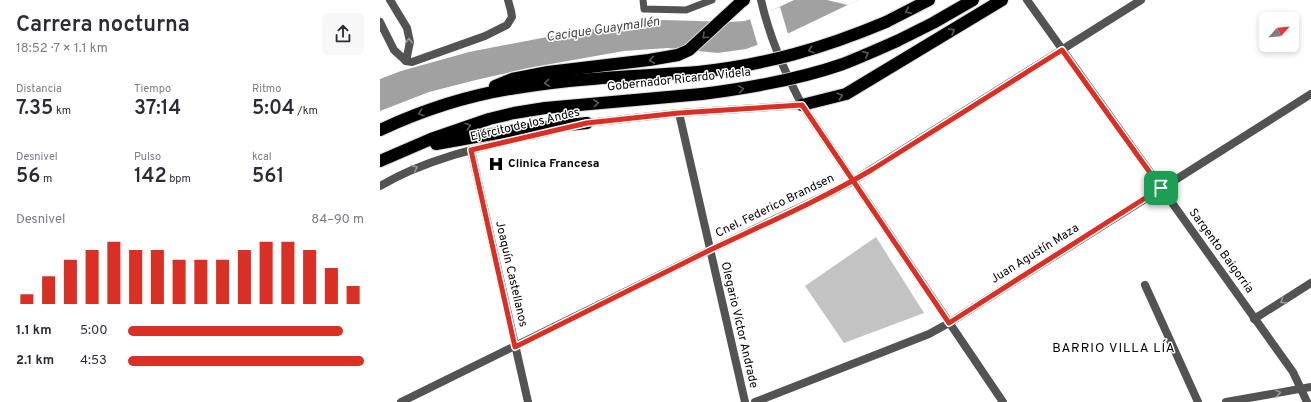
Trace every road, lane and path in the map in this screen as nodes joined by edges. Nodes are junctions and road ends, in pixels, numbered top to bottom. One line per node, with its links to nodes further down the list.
1 (390, 0): 14 (street, one-way to 1)
2 (508, 0): 14 (street)
3 (643, 0): 4 (lane)
4 (712, 0)
5 (744, 0): 16 (highway, one-way to 16)
6 (761, 0): 17 (street)
7 (929, 0): 16 (highway, Gobernador Ricardo Videla, one-way to 16, bridge)
8 (973, 0): 22 (highway, Gobernador Ricardo Videla, one-way to 8, bridge)
9 (1002, 0): 17 (highway, one-way to 9)
10 (1027, 0): 13 (street, Sargento Baigorria)
11 (1141, 0): 13 (street, Cnel. Federico Brandsen)
12 (380, 22): 14 (street)
13 (1062, 50): 24 (street, Cnel. Federico Brandsen); 26 (street, Sargento Baigorria)
14 (406, 61)
15 (1311, 94): 26 (street, Juan Agustín Maza)
16 (458, 100): 20 (highway, Gobernador Ricardo Videla, one-way to 20)
17 (802, 105): 18 (street, Ejército de los Andes); 24 (street)
18 (679, 113): 19 (street, Ejército de los Andes); 27 (street, Olegario Víctor Andrade)
19 (587, 123): 21 (street, Ejército de los Andes); 22 (highway)
20 (380, 130)
21 (471, 150): 25 (street, Ejército de los Andes, one-way to 21); 32 (street, Joaquín Castellanos)
22 (394, 154): 23 (highway, Gobernador Ricardo Videla)
23 (380, 161)
24 (853, 181): 27 (street, Cnel. Federico Brandsen); 31 (street)
25 (380, 186)
26 (1161, 188): 30 (street, Sargento Baigorria); 31 (street, Juan Agustín Maza)
27 (710, 250): 32 (street, Cnel. Federico Brandsen); 37 (street, Olegario Víctor Andrade)
28 (1311, 282): 30 (street, one-way to 30)
29 (1145, 285): 40 (street)
30 (1254, 319): 34 (street, Sargento Baigorria)
31 (949, 323): 38 (street, Juan Agustín Maza); 39 (street)
32 (515, 347): 35 (street, Cnel. Federico Brandsen); 36 (street, Joaquín Castellanos)
33 (1311, 387): 34 (street)
34 (1301, 389): 41 (street, one-way to 34); 42 (street, Sargento Baigorria)
35 (401, 402)
36 (528, 402)
37 (745, 402)
38 (755, 402)
39 (1003, 402)
40 (1198, 402)
41 (1226, 402)
42 (1307, 402)

